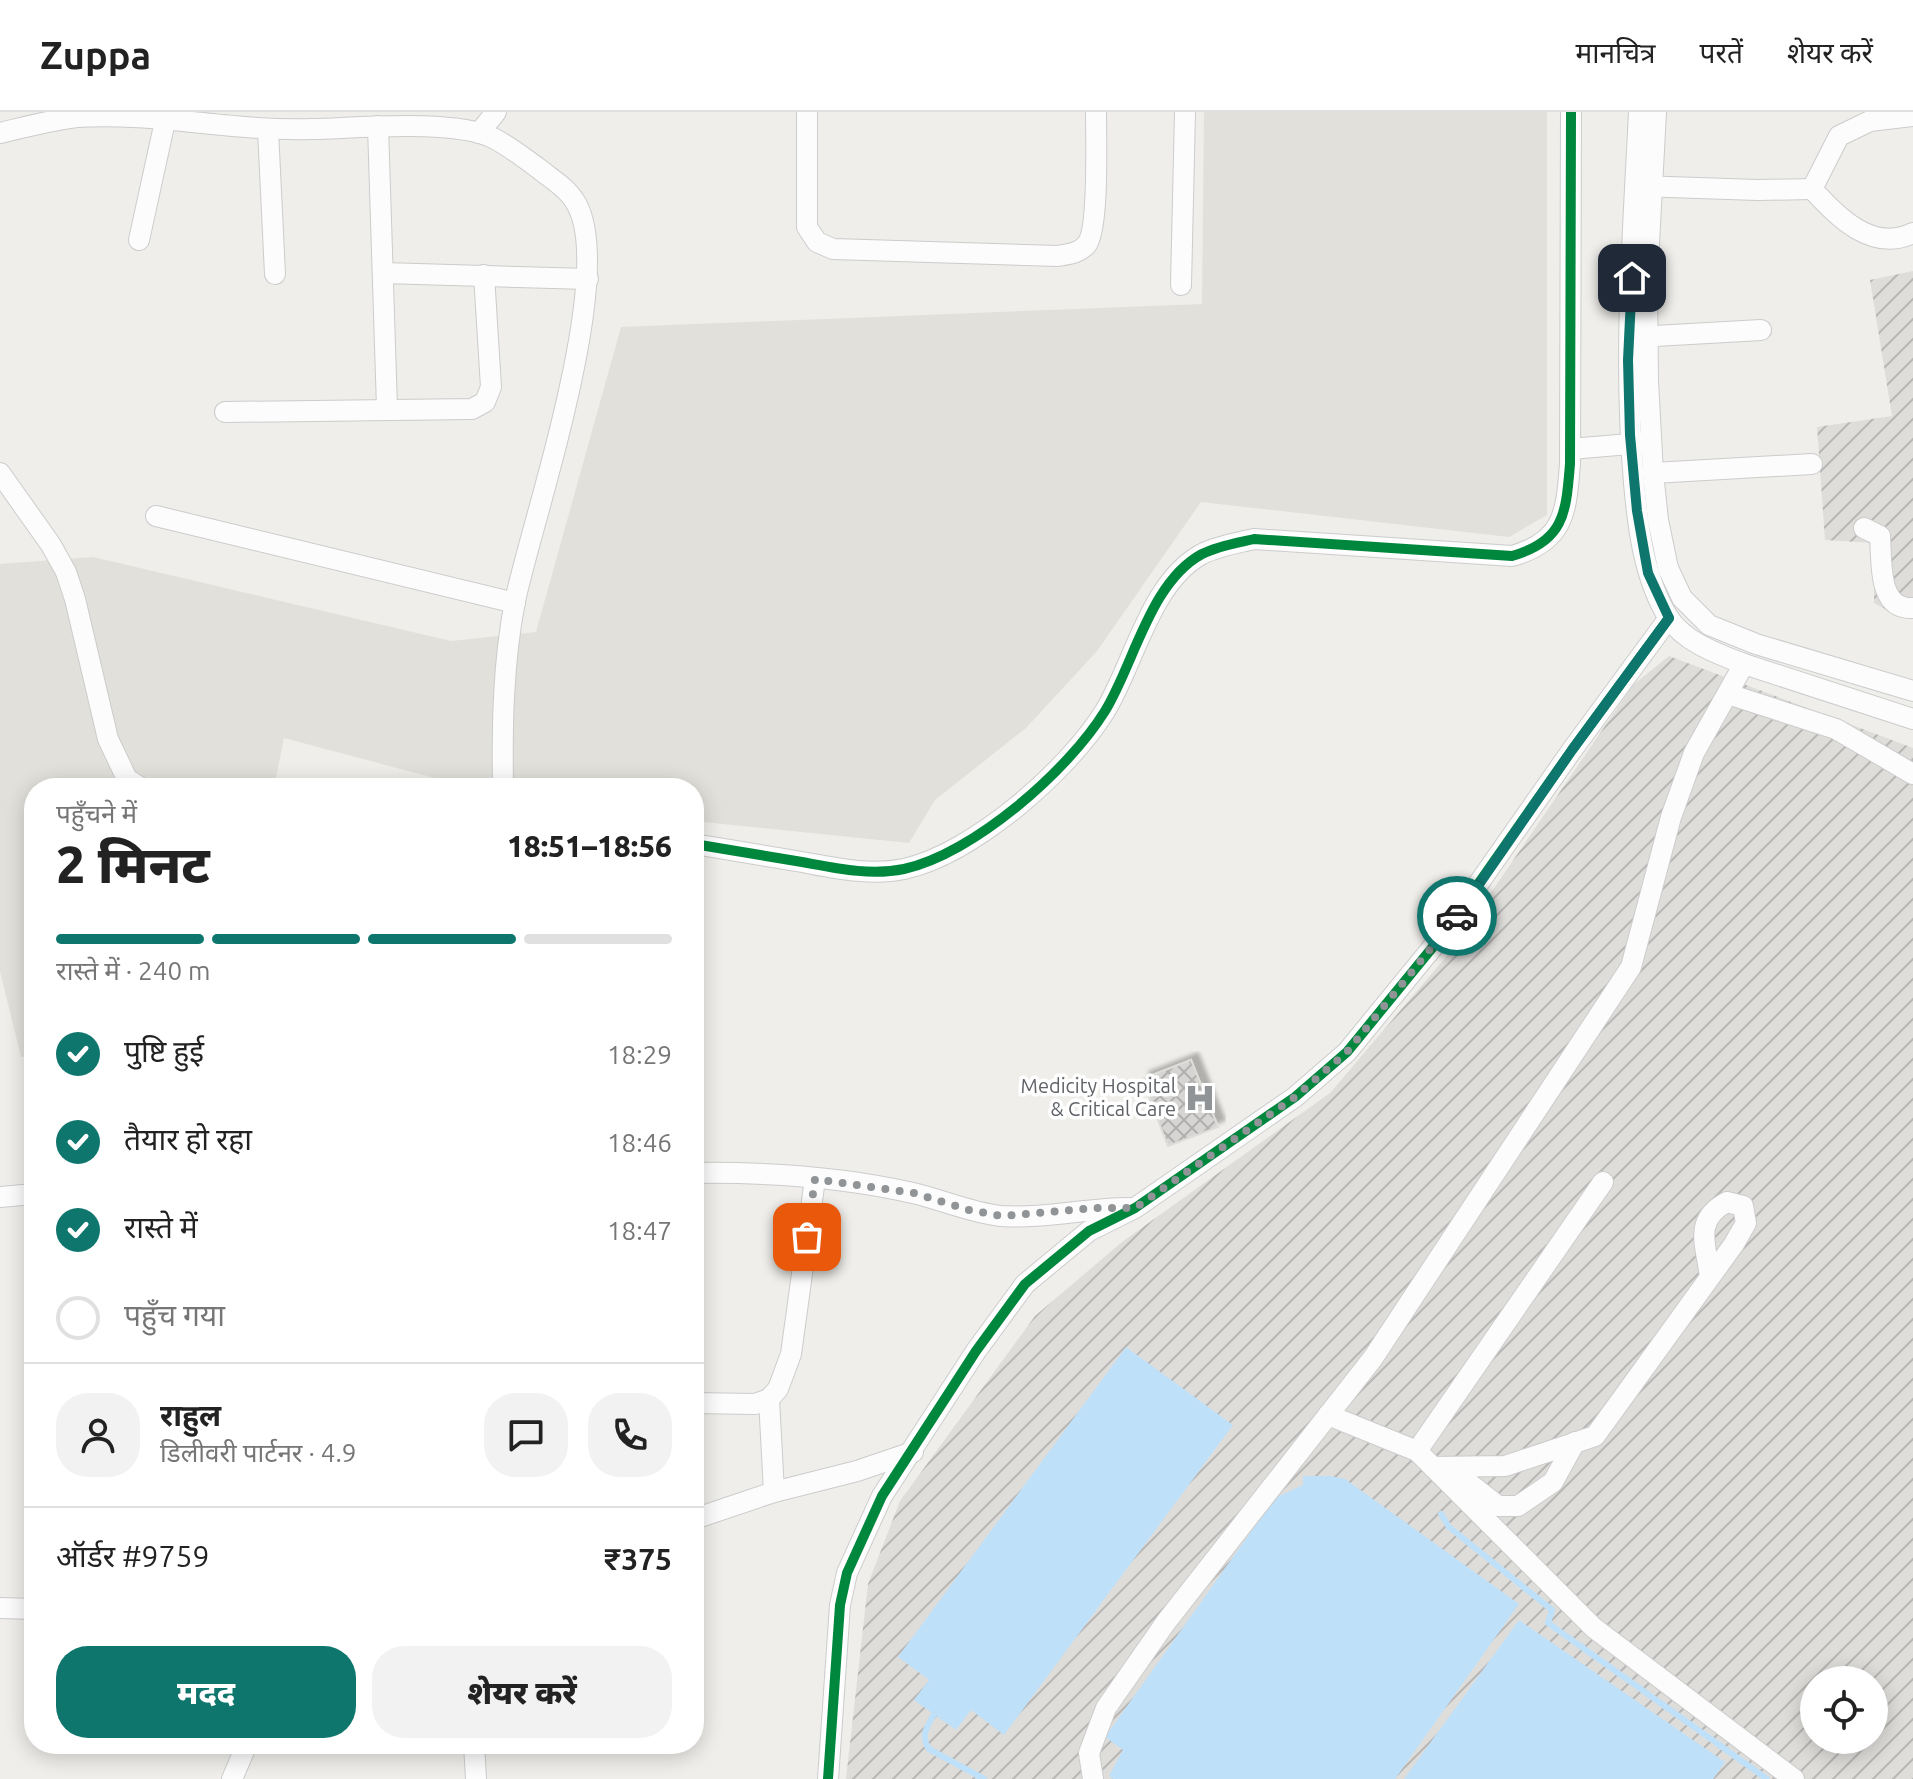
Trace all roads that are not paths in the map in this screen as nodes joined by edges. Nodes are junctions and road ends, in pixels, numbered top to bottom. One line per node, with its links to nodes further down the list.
1 (496, 112): 13 (street)
2 (807, 112): 3 (street)
3 (1096, 112)
4 (1185, 112): 22 (street)
5 (1571, 112): 28 (street)
6 (1639, 112): 14 (street)
7 (1656, 112): 14 (street)
8 (167, 115): 11 (street); 12 (street); 17 (street)
9 (1913, 116): 15 (street)
10 (378, 126): 11 (street); 13 (street); 18 (street)
11 (268, 130): 19 (street)
12 (0, 133)
13 (479, 133): 21 (street)
14 (1644, 186): 15 (street); 24 (street)
15 (1812, 189): 16 (street)
16 (1913, 233)
17 (139, 240)
18 (383, 273): 20 (street); 25 (street)
19 (275, 274)
20 (484, 275): 21 (street); 25 (street)
21 (588, 279): 34 (street)
22 (1181, 285)
23 (1761, 330): 24 (street)
24 (1638, 337): 27 (street)
25 (387, 408): 26 (street)
26 (225, 412)
27 (1640, 443): 28 (street); 31 (street); 36 (street)
28 (1570, 449): 44 (street)
29 (1812, 464): 31 (street)
30 (0, 473): 42 (street)
31 (1653, 473): 38 (street)
32 (156, 516): 34 (street)
33 (1864, 528): 35 (street)
34 (515, 603): 43 (street)
35 (1913, 608)
36 (1669, 618): 37 (street); 50 (street)
37 (1744, 664): 39 (street); 40 (street)
38 (1913, 691)
39 (1728, 694): 41 (street); 54 (street)
40 (1913, 719)
41 (1913, 774)
42 (127, 778)
43 (503, 778)
44 (704, 846)
45 (704, 1173): 46 (street)
46 (815, 1179): 50 (street); 52 (street)
47 (1603, 1182): 56 (street)
48 (24, 1195): 49 (street)
49 (0, 1197)
50 (1135, 1208): 57 (street)
51 (1710, 1277): 55 (street)
52 (769, 1399): 53 (street); 59 (street)
53 (704, 1403)
54 (1328, 1415): 56 (street); 68 (street)
55 (1575, 1442): 58 (street); 58 (street)
56 (1417, 1451): 58 (street)
57 (913, 1452): 59 (street); 67 (street)
58 (1433, 1467): 69 (street)
59 (774, 1492): 60 (street)
60 (704, 1516)
61 (0, 1608): 62 (street)
62 (24, 1609)
63 (243, 1754): 65 (street)
64 (475, 1754): 66 (street)
65 (232, 1779)
66 (476, 1779)
67 (828, 1779)
68 (1093, 1779)
69 (1794, 1779)

